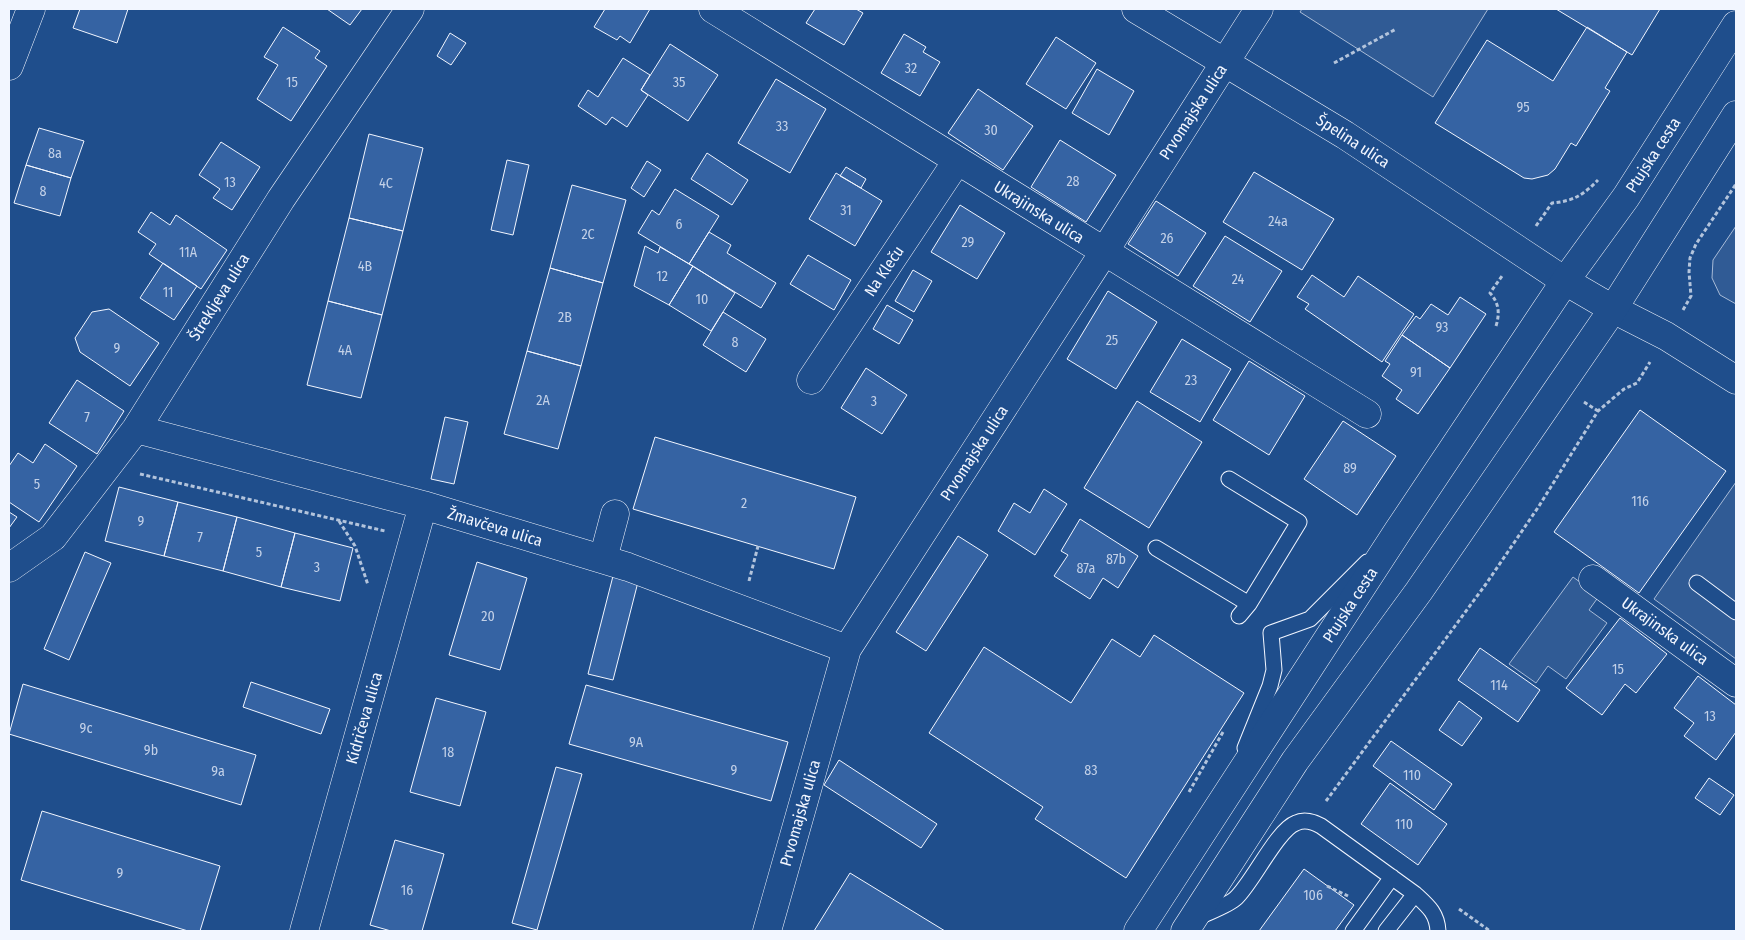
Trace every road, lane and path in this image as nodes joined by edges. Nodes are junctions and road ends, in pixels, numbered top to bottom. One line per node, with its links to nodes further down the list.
1 (31, 9): 10 (street)
2 (410, 9): 26 (street, Štrekljeva ulica)
3 (713, 9): 12 (street, Ukrajinska ulica)
4 (1136, 9): 9 (street, Špelina ulica)
5 (1259, 9): 9 (street, Prvomajska ulica)
6 (1736, 25): 17 (street, Ptujska cesta)
7 (1396, 29): 8 (path)
8 (1334, 63)
9 (1224, 64): 15 (street, Špelina ulica); 16 (street, Prvomajska ulica)
10 (9, 66)
11 (1736, 115): 18 (street)
12 (957, 161): 16 (street, Ukrajinska ulica); 21 (street, Na Kleču)
13 (1603, 172): 15 (path)
14 (1736, 184): 20 (path)
15 (1520, 251): 17 (street, Špelina ulica); 19 (path)
16 (1104, 252): 25 (street, Ukrajinska ulica); 45 (street, Prvomajska ulica)
17 (1565, 281): 18 (street); 32 (street, Ptujska cesta)
18 (1613, 309): 20 (street); 51 (street)
19 (1494, 334)
20 (1666, 336): 22 (street); 24 (path)
21 (811, 380)
22 (1736, 380)
23 (1581, 400): 24 (path)
24 (1598, 411): 48 (path)
25 (1367, 414)
26 (136, 429): 27 (street, Štrekljeva ulica); 29 (street, Žmavčeva ulica)
27 (108, 466): 31 (path); 37 (street, Štrekljeva ulica)
28 (1229, 479): 42 (lane)
29 (423, 505): 36 (street, Žmavčeva ulica); 52 (street, Kidričeva ulica)
30 (615, 514): 36 (street)
31 (338, 521): 33 (path); 41 (path)
32 (1398, 531): 47 (street, Ptujska cesta); 47 (lane)
33 (386, 532)
34 (758, 546): 40 (path)
35 (1156, 548): 42 (lane)
36 (603, 559): 45 (street, Žmavčeva ulica)
37 (9, 568)
38 (1593, 579): 46 (street, Ukrajinska ulica)
39 (1697, 583): 43 (lane)
40 (748, 588)
41 (371, 593)
42 (1249, 604): 44 (lane)
43 (1736, 612)
44 (1239, 616)
45 (847, 649): 53 (street, Prvomajska ulica)
46 (1736, 683)
47 (1223, 800): 54 (street, Ptujska cesta)
48 (1312, 821): 49 (lane); 51 (lane)
49 (1392, 877): 50 (lane); 55 (lane)
50 (1415, 894): 56 (lane); 57 (lane)
51 (1189, 925)
52 (304, 931)
53 (767, 931)
54 (1138, 931)
55 (1353, 931)
56 (1386, 931)
57 (1438, 931)

